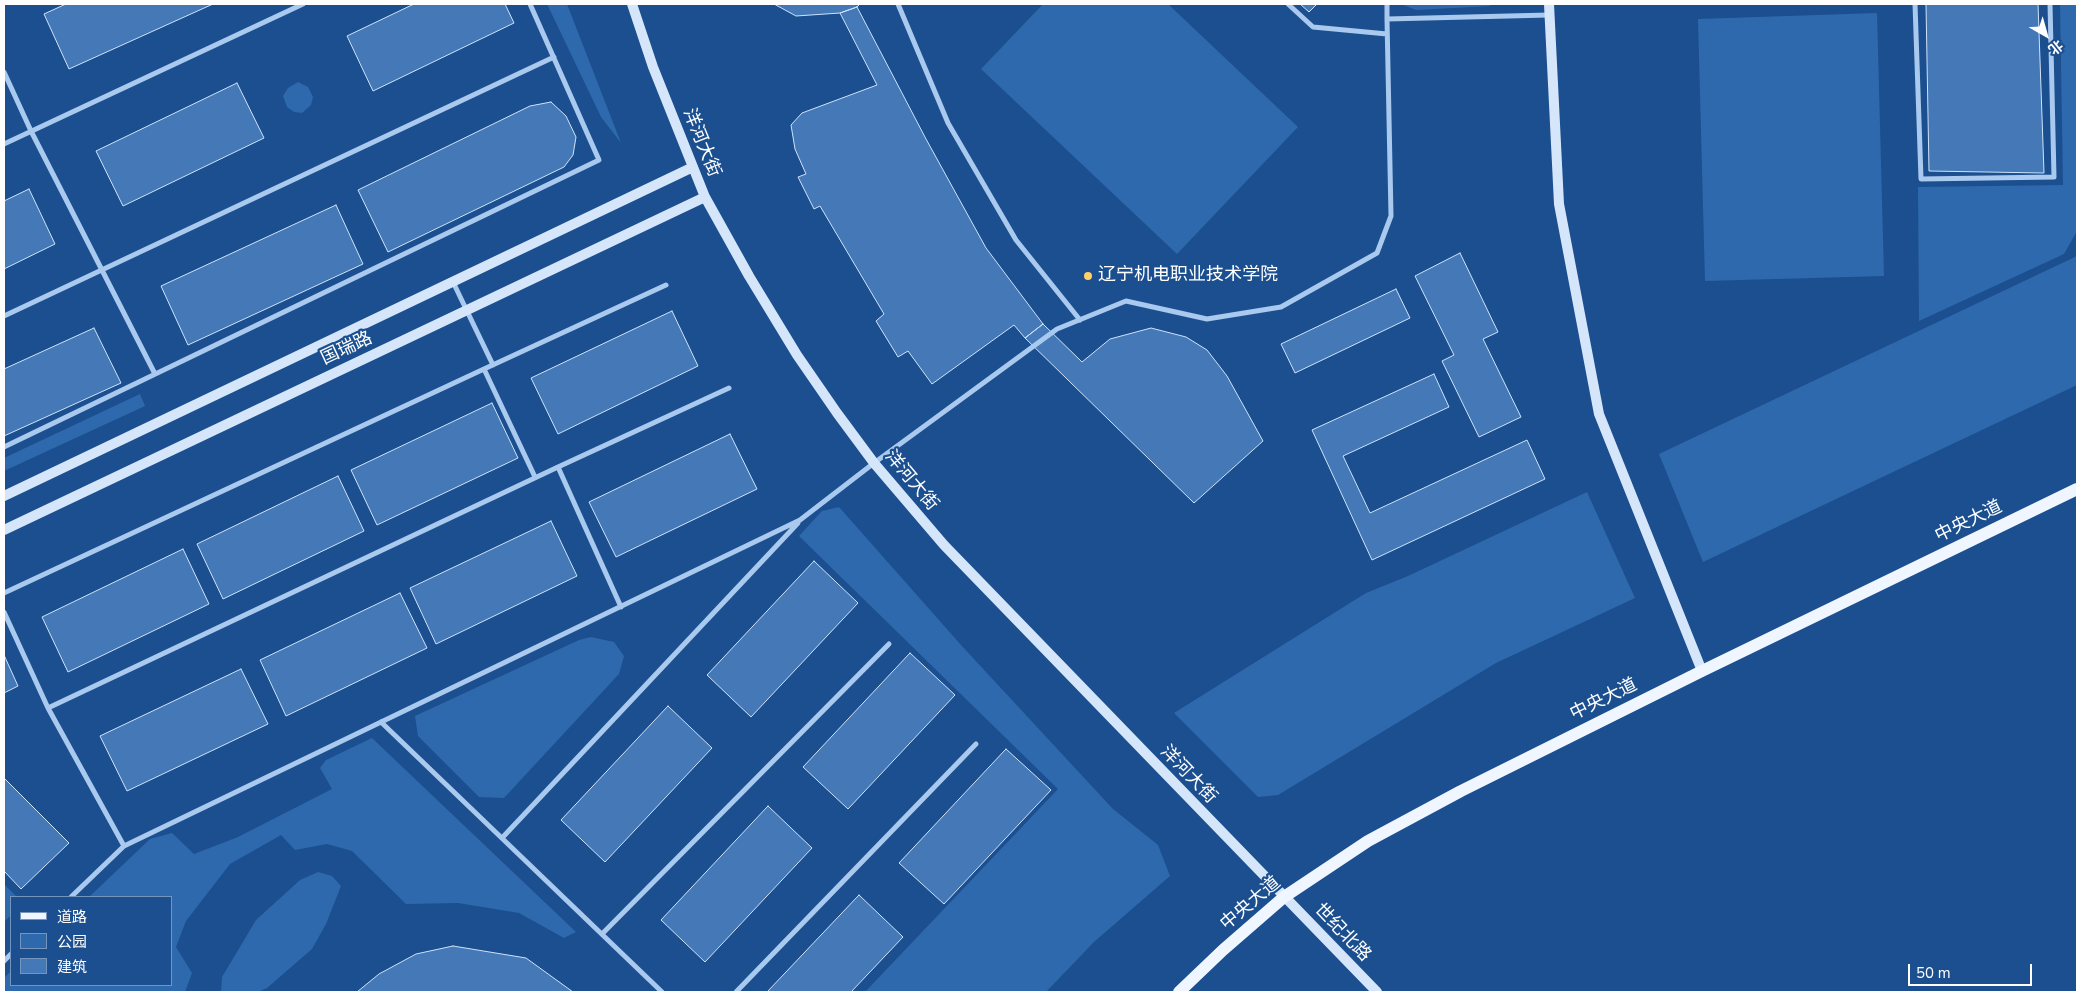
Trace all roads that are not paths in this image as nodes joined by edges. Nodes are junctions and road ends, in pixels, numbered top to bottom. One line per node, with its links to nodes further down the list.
1 (303, 4): 15 (street)
2 (530, 4): 13 (street)
3 (632, 4): 17 (street, 洋河大街)
4 (898, 4): 24 (street)
5 (1288, 4): 12 (street)
6 (1386, 4): 11 (street)
7 (1548, 4): 10 (street)
8 (1915, 4): 9 (street)
9 (2050, 4)
10 (1549, 16): 11 (street); 41 (street)
11 (1387, 19): 12 (street)
12 (1387, 34): 24 (street)
13 (554, 57): 19 (street); 27 (street)
14 (4, 72): 15 (street)
15 (31, 131): 16 (street); 19 (street)
16 (4, 144)
17 (693, 167): 18 (street, 洋河大街); 20 (street, 国瑞路)
18 (705, 197): 22 (street, 国瑞路); 30 (street, 洋河大街)
19 (102, 270): 23 (street); 27 (street)
20 (453, 282): 22 (street); 34 (street, 国瑞路)
21 (666, 285): 25 (street)
22 (467, 310): 25 (street); 36 (street, 国瑞路)
23 (4, 316)
24 (1080, 320): 30 (street)
25 (493, 365): 26 (street)
26 (484, 369): 32 (street); 37 (street)
27 (155, 374): 29 (street)
28 (729, 388): 31 (street)
29 (4, 447)
30 (874, 462): 35 (street); 48 (street, 洋河大街)
31 (558, 467): 32 (street); 38 (street)
32 (536, 478): 42 (street)
33 (2077, 489): 41 (main road, 中央大道)
34 (4, 496)
35 (800, 520): 38 (street); 45 (street)
36 (4, 530)
37 (4, 593)
38 (621, 607): 43 (street)
39 (4, 612): 42 (street)
40 (889, 644): 49 (street)
41 (1702, 671): 48 (main road, 中央大道)
42 (48, 708): 46 (street)
43 (381, 722): 45 (street); 46 (street)
44 (976, 744): 51 (street)
45 (502, 838): 49 (street)
46 (124, 846): 47 (street)
47 (72, 896)
48 (1284, 897): 52 (main road, 中央大道); 53 (street, 世纪北路)
49 (602, 934): 50 (street)
50 (662, 992)
51 (736, 992)
52 (1179, 992)
53 (1377, 992)

